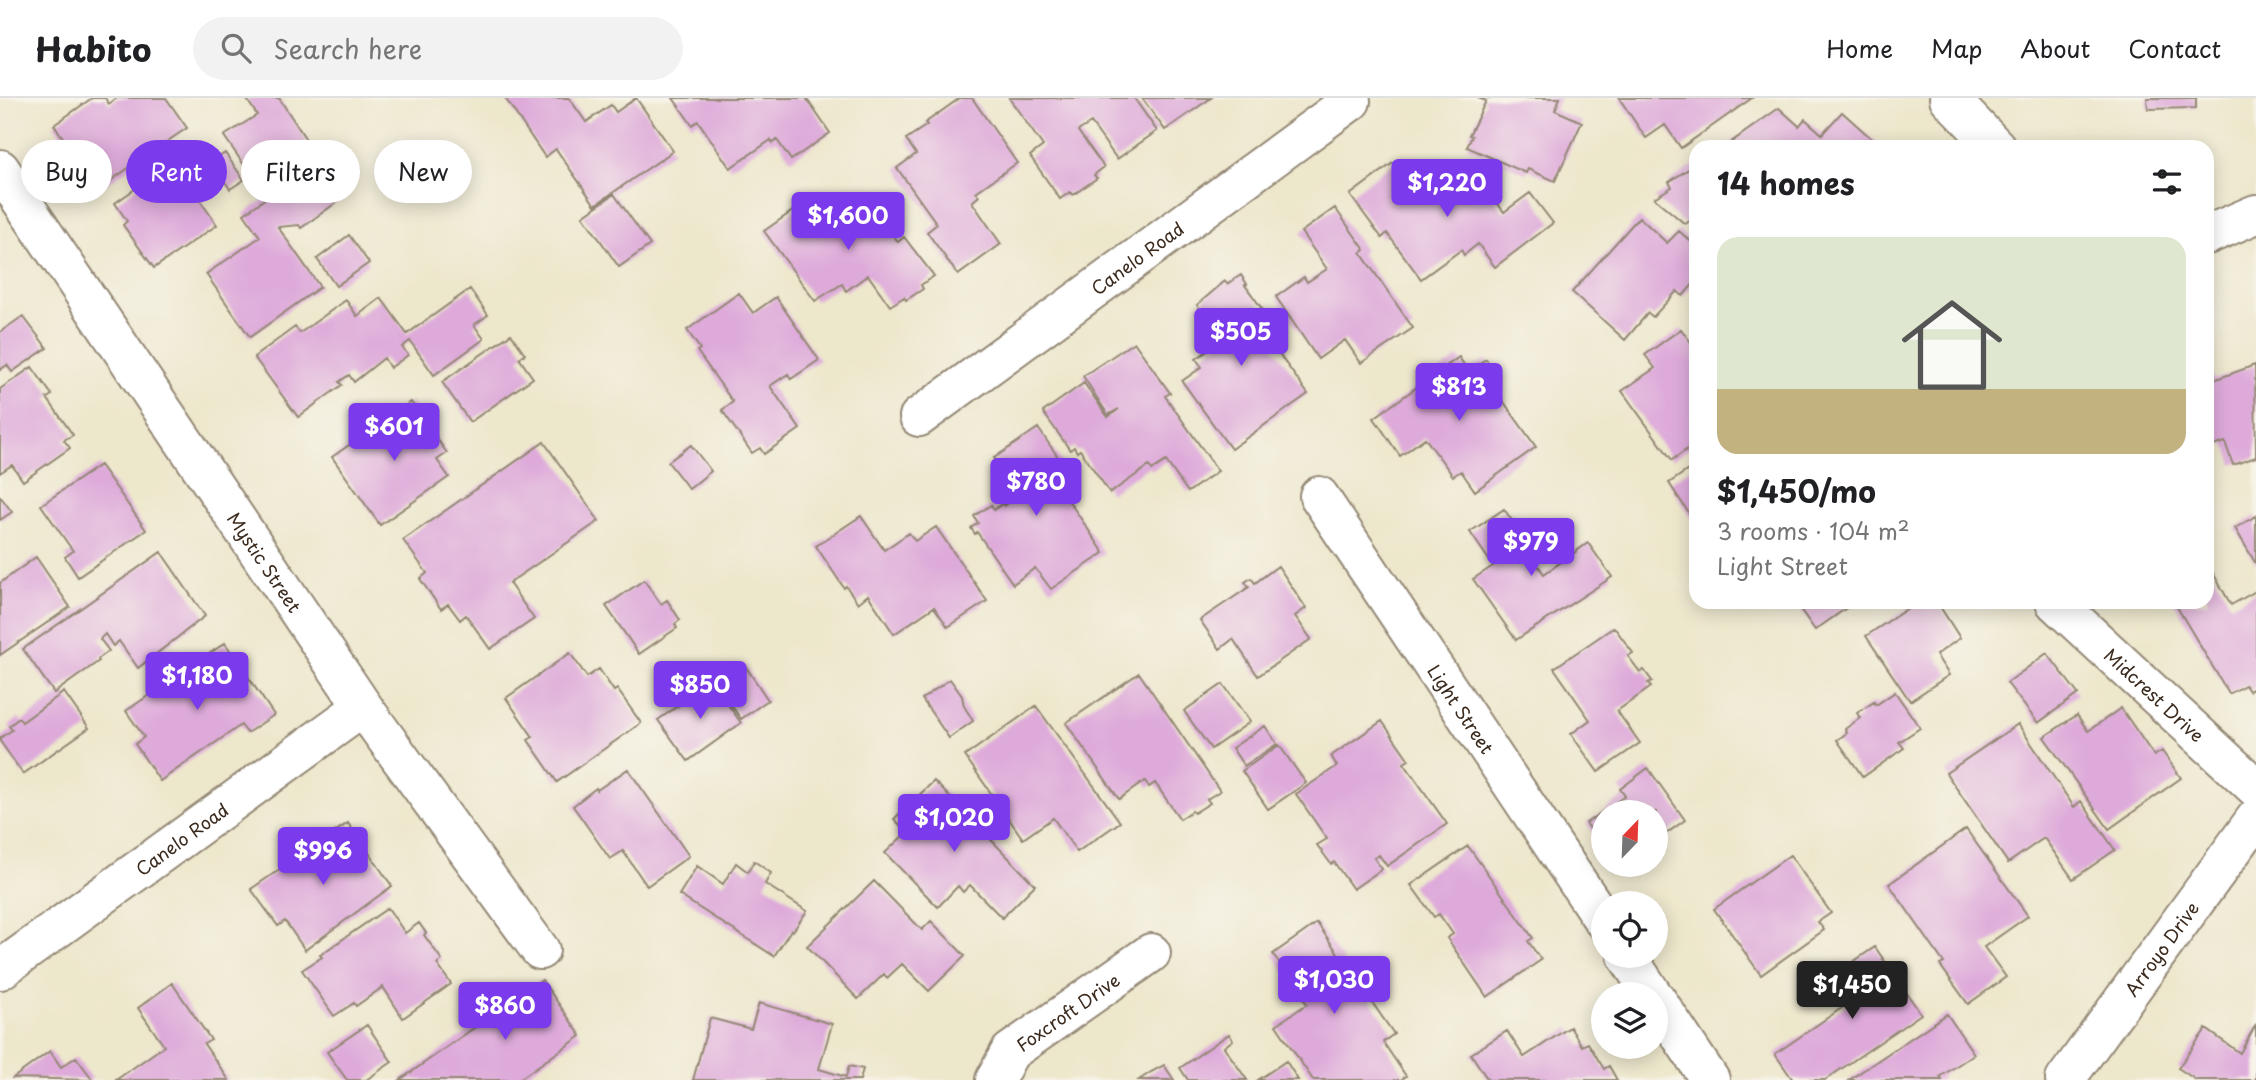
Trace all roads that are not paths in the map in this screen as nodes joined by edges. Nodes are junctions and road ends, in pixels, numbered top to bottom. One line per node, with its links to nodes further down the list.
1 (1349, 98): 7 (street, Canelo Road)
2 (1949, 98): 3 (street)
3 (1989, 140)
4 (0, 169): 10 (street, Mystic Street)
5 (2256, 214): 6 (street)
6 (2214, 232)
7 (919, 416)
8 (1319, 496): 13 (street, Light Street)
9 (2063, 609): 11 (street, Midcrest Drive)
10 (363, 707): 14 (street, Mystic Street); 16 (street, Canelo Road)
11 (2256, 788)
12 (2256, 818): 20 (street, Arroyo Drive)
13 (1591, 902)
14 (540, 950)
15 (1151, 953): 18 (street, Foxcroft Drive)
16 (0, 970)
17 (1668, 1017): 19 (street)
18 (995, 1080)
19 (1710, 1080)
20 (2065, 1080)

